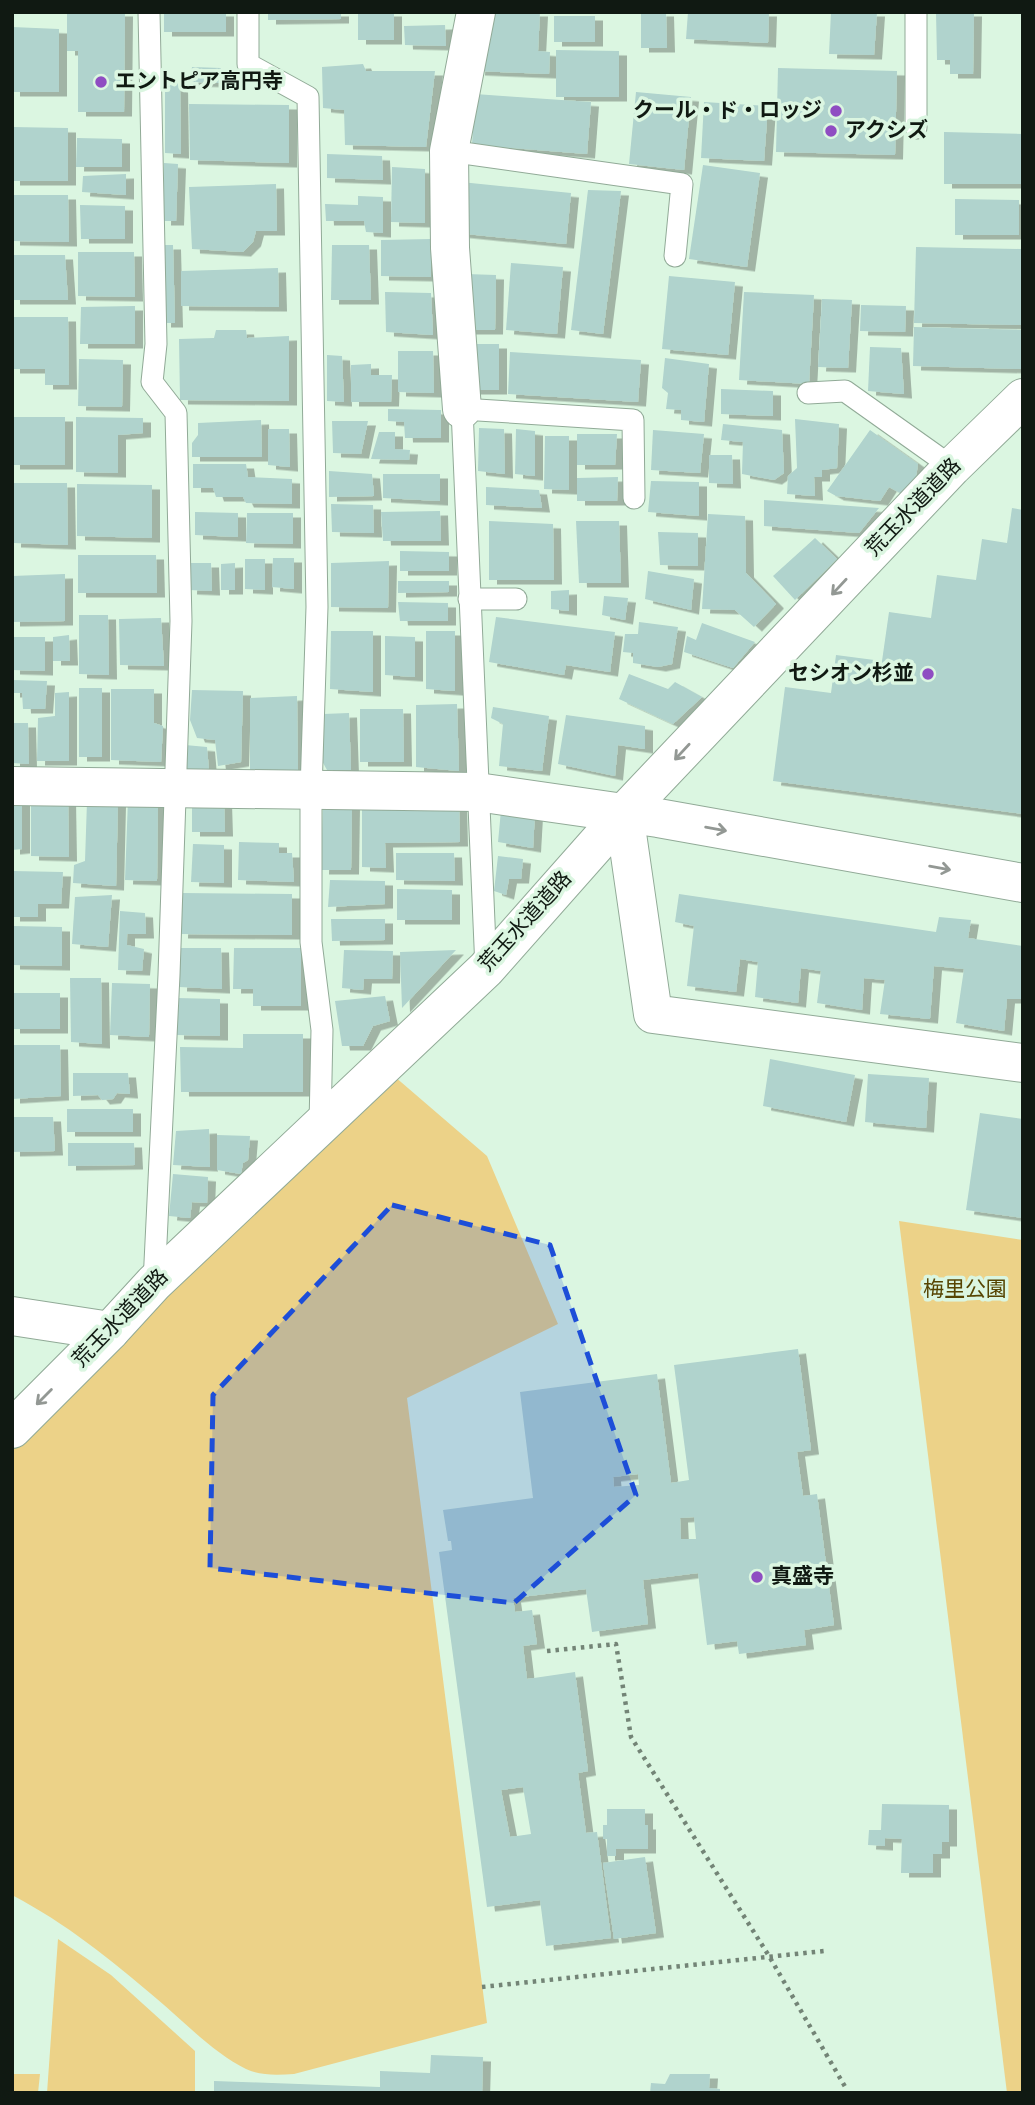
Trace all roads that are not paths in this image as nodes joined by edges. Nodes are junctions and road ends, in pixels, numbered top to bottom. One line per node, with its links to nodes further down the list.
1 (149, 12): 16 (lane)
2 (248, 12): 17 (lane)
3 (476, 12): 6 (street)
4 (916, 12): 5 (lane)
5 (916, 128)
6 (449, 151): 7 (lane); 10 (street)
7 (676, 256)
8 (808, 393): 11 (lane)
9 (1023, 398): 11 (street, 荒玉水道道路)
10 (461, 409): 12 (lane); 13 (lane)
11 (952, 467): 19 (street, 荒玉水道道路, one-way to 19)
12 (634, 498)
13 (469, 599): 14 (lane); 18 (lane)
14 (516, 599)
15 (12, 786): 16 (street)
16 (176, 787): 17 (street); 24 (lane)
17 (311, 791): 18 (street); 23 (lane)
18 (477, 792): 19 (street); 21 (lane)
19 (624, 813): 20 (street, one-way to 20); 21 (street, 荒玉水道道路); 22 (street)
20 (1023, 883)
21 (485, 968): 23 (street, 荒玉水道道路)
22 (1023, 1063)
23 (320, 1127): 24 (street, 荒玉水道道路)
24 (154, 1283): 26 (street, 荒玉水道道路)
25 (12, 1316): 26 (street)
26 (110, 1331): 27 (street, 荒玉水道道路, one-way to 27)
27 (12, 1429)

